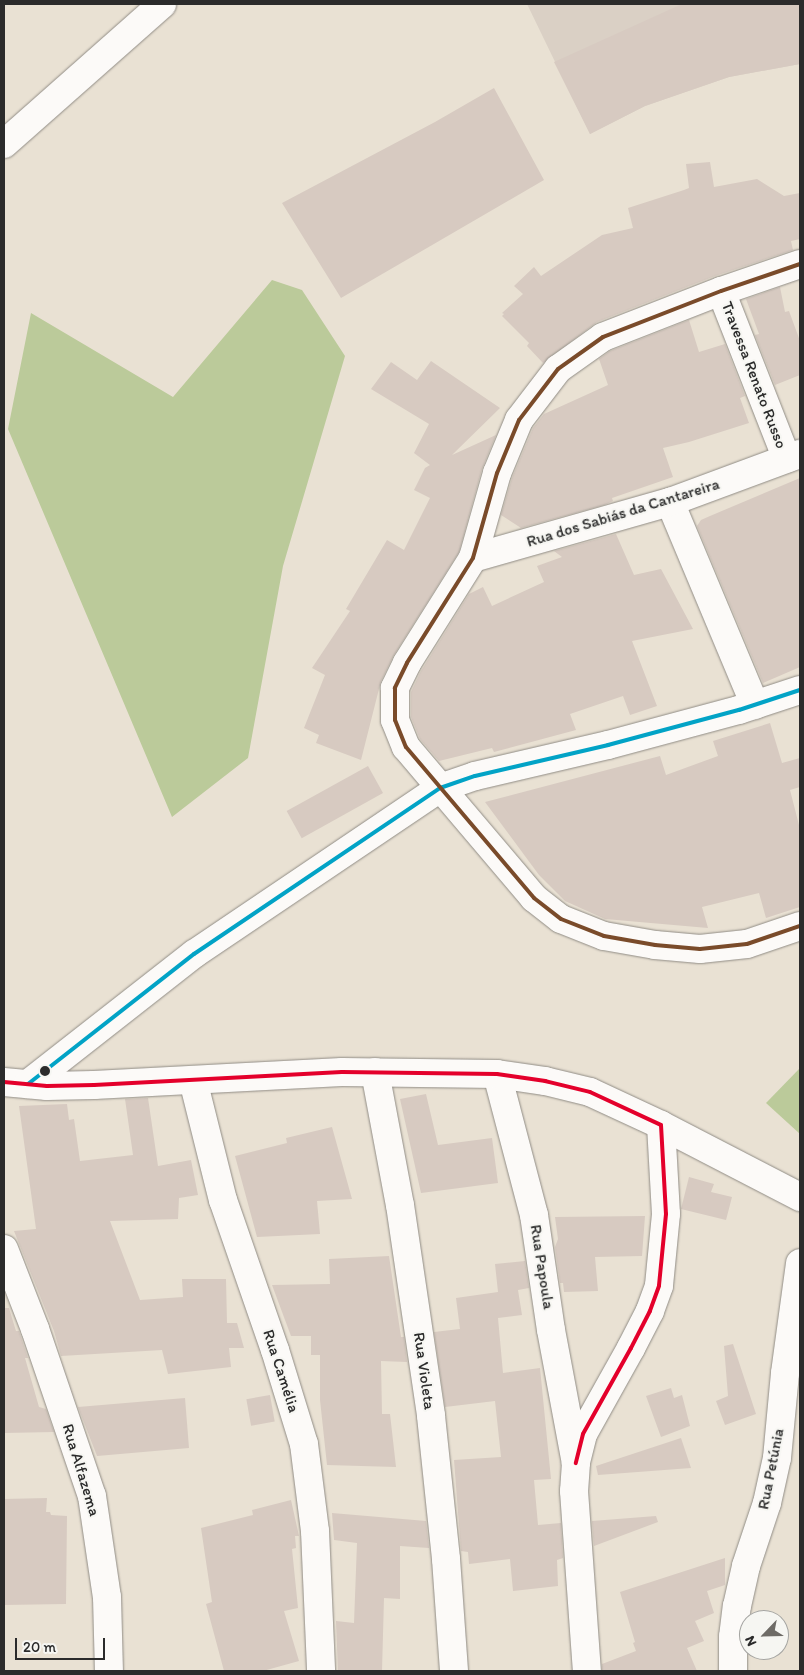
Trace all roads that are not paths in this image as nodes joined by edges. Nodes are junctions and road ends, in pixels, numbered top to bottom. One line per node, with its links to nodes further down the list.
1 (162, 4): 2 (street)
2 (4, 144)
3 (800, 264): 4 (street)
4 (721, 291): 5 (street, Travessa Renato Russo); 7 (street)
5 (794, 456): 6 (street, Rua dos Sabiás da Cantareira)
6 (670, 502): 7 (street, Rua dos Sabiás da Cantareira); 9 (street)
7 (473, 558): 10 (street)
8 (800, 690): 9 (street)
9 (755, 705): 10 (street)
10 (440, 788): 11 (street); 15 (street)
11 (800, 926)
12 (375, 1072): 13 (street); 14 (street); 23 (street, Rua Violeta)
13 (497, 1074): 16 (street); 20 (street, Rua Papoula)
14 (193, 1080): 15 (street); 22 (street, Rua Camélia)
15 (16, 1083)
16 (661, 1125): 17 (street); 20 (street, Rua Papoula)
17 (800, 1197)
18 (4, 1249): 21 (street, Rua Alfazema)
19 (800, 1263): 25 (street, Rua Petúnia)
20 (576, 1463): 24 (street, Rua Papoula)
21 (109, 1671)
22 (321, 1671)
23 (454, 1671)
24 (587, 1671)
25 (733, 1671)

